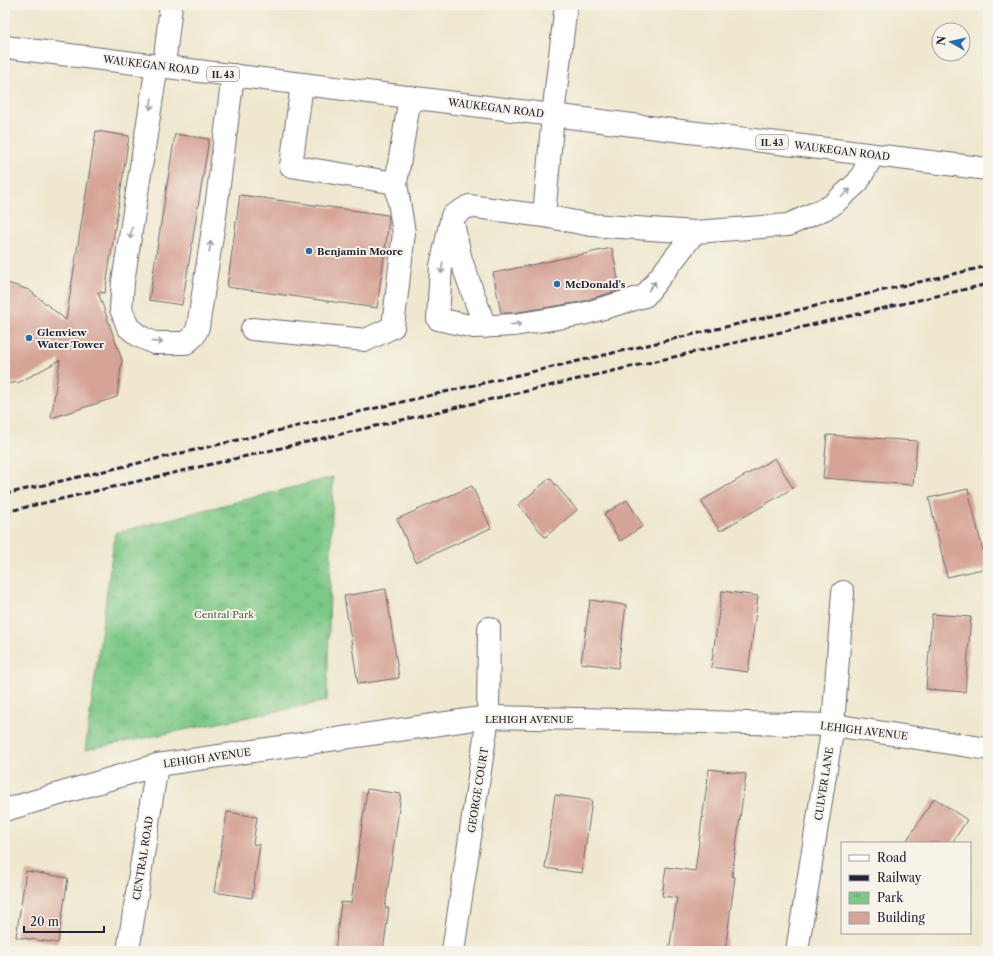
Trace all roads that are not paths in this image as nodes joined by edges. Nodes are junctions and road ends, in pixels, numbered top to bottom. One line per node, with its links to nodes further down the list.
1 (171, 5): 4 (street)
2 (566, 5): 8 (street)
3 (5, 47): 4 (street, WAUKEGAN ROAD / IL 43)
4 (160, 66): 5 (street, WAUKEGAN ROAD / IL 43); 5 (street, one-way to 5)
5 (233, 75): 6 (street, WAUKEGAN ROAD / IL 43)
6 (302, 84): 7 (street, WAUKEGAN ROAD / IL 43); 11 (street)
7 (410, 97): 8 (street, WAUKEGAN ROAD / IL 43); 11 (street)
8 (553, 115): 9 (street, WAUKEGAN ROAD / IL 43); 13 (street)
9 (873, 155): 10 (street, WAUKEGAN ROAD / IL 43); 14 (street, one-way to 9)
10 (988, 169)
11 (396, 183): 16 (street)
12 (452, 216): 13 (street); 15 (street); 15 (street, one-way to 15)
13 (544, 216): 14 (street)
14 (694, 232): 15 (street, one-way to 14)
15 (485, 327)
16 (252, 329)
17 (843, 592): 20 (street, CULVER LANE)
18 (489, 628): 19 (street, GEORGE COURT)
19 (488, 717): 20 (street, LEHIGH AVENUE); 22 (street, LEHIGH AVENUE); 25 (street, GEORGE COURT)
20 (833, 725): 21 (street, LEHIGH AVENUE); 26 (street, CULVER LANE)
21 (988, 749)
22 (158, 765): 23 (street, LEHIGH AVENUE); 24 (street, CENTRAL ROAD)
23 (5, 810)
24 (128, 951)
25 (453, 951)
26 (797, 951)

